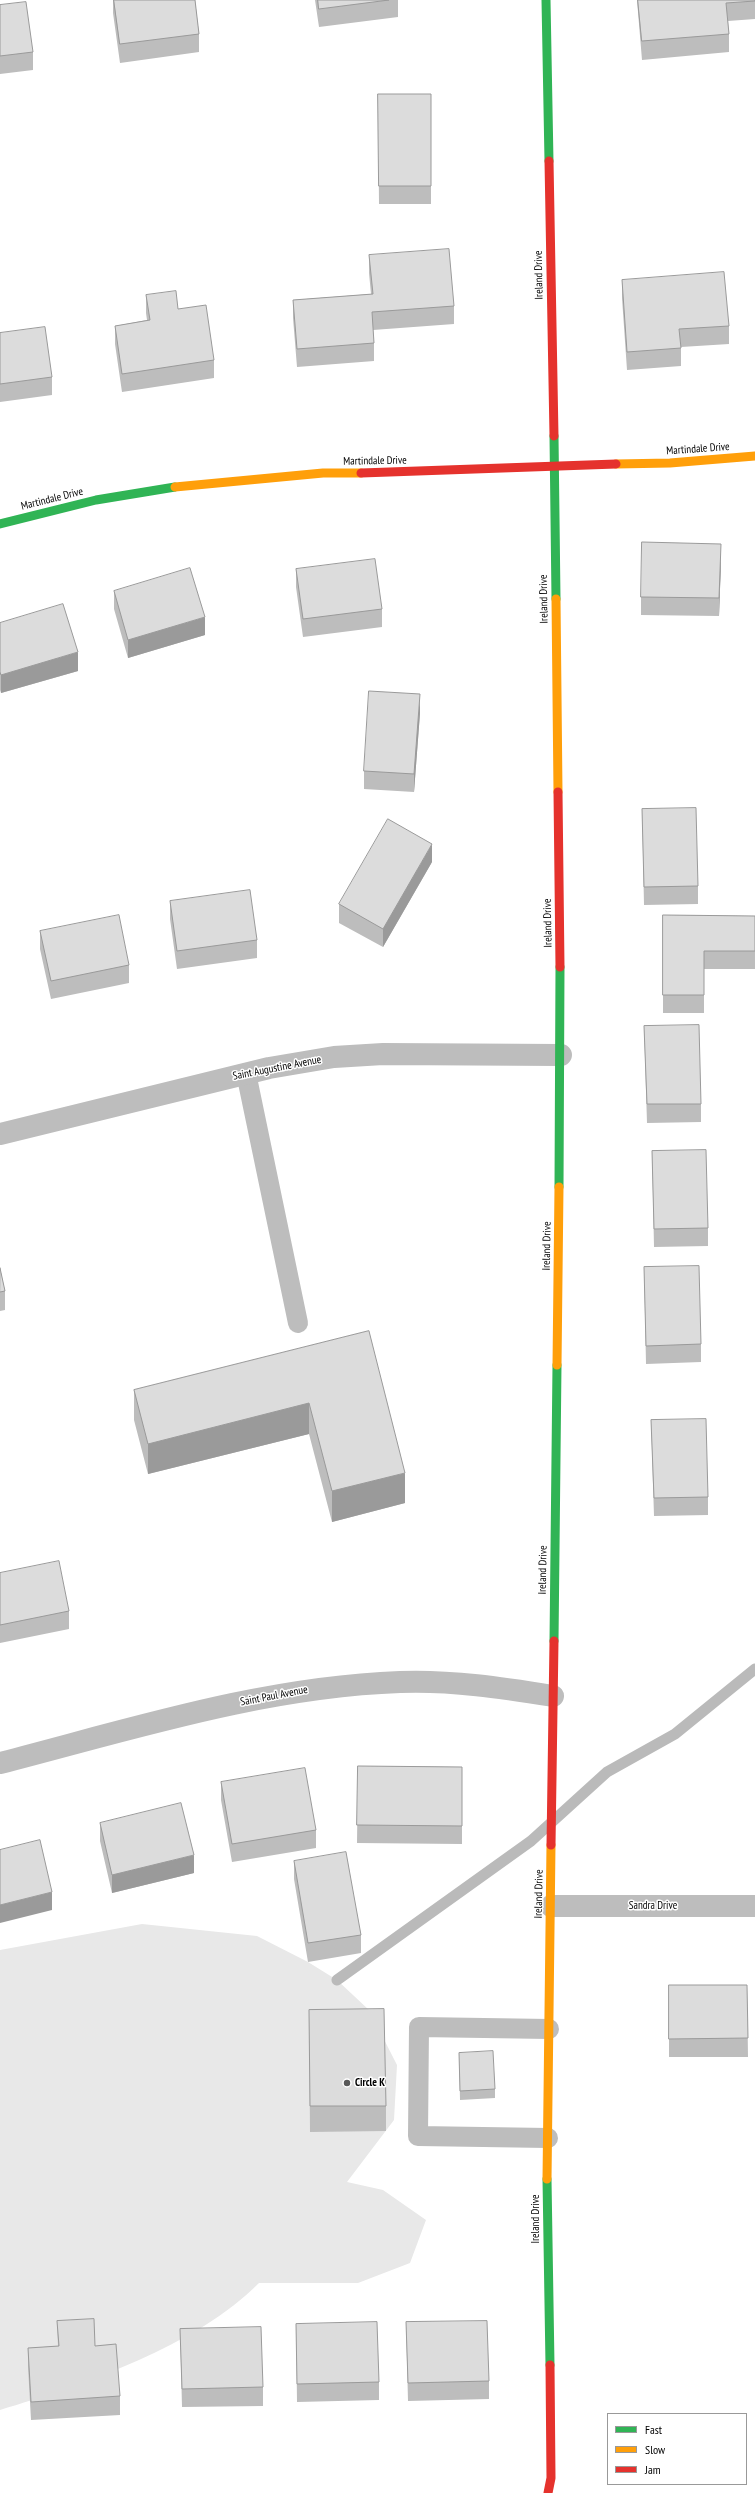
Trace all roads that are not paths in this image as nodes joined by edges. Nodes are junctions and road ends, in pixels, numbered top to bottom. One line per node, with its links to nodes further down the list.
1 (546, 0): 3 (main road, Ireland Drive)
2 (755, 456): 3 (main road, Martindale Drive)
3 (555, 465): 4 (main road, Martindale Drive); 5 (main road, Ireland Drive)
4 (0, 524)
5 (561, 1056): 6 (street, Saint Augustine Avenue); 9 (main road, Ireland Drive)
6 (246, 1073): 7 (street, Saint Augustine Avenue); 8 (lane)
7 (0, 1134)
8 (298, 1323)
9 (554, 1696): 10 (street, Saint Paul Avenue); 11 (main road, Ireland Drive)
10 (0, 1763)
11 (551, 1906): 12 (street, Sandra Drive); 13 (main road, Ireland Drive)
12 (755, 1906)
13 (549, 2029): 14 (main road, Ireland Drive); 14 (lane)
14 (548, 2138): 15 (main road, Ireland Drive)
15 (548, 2493)

